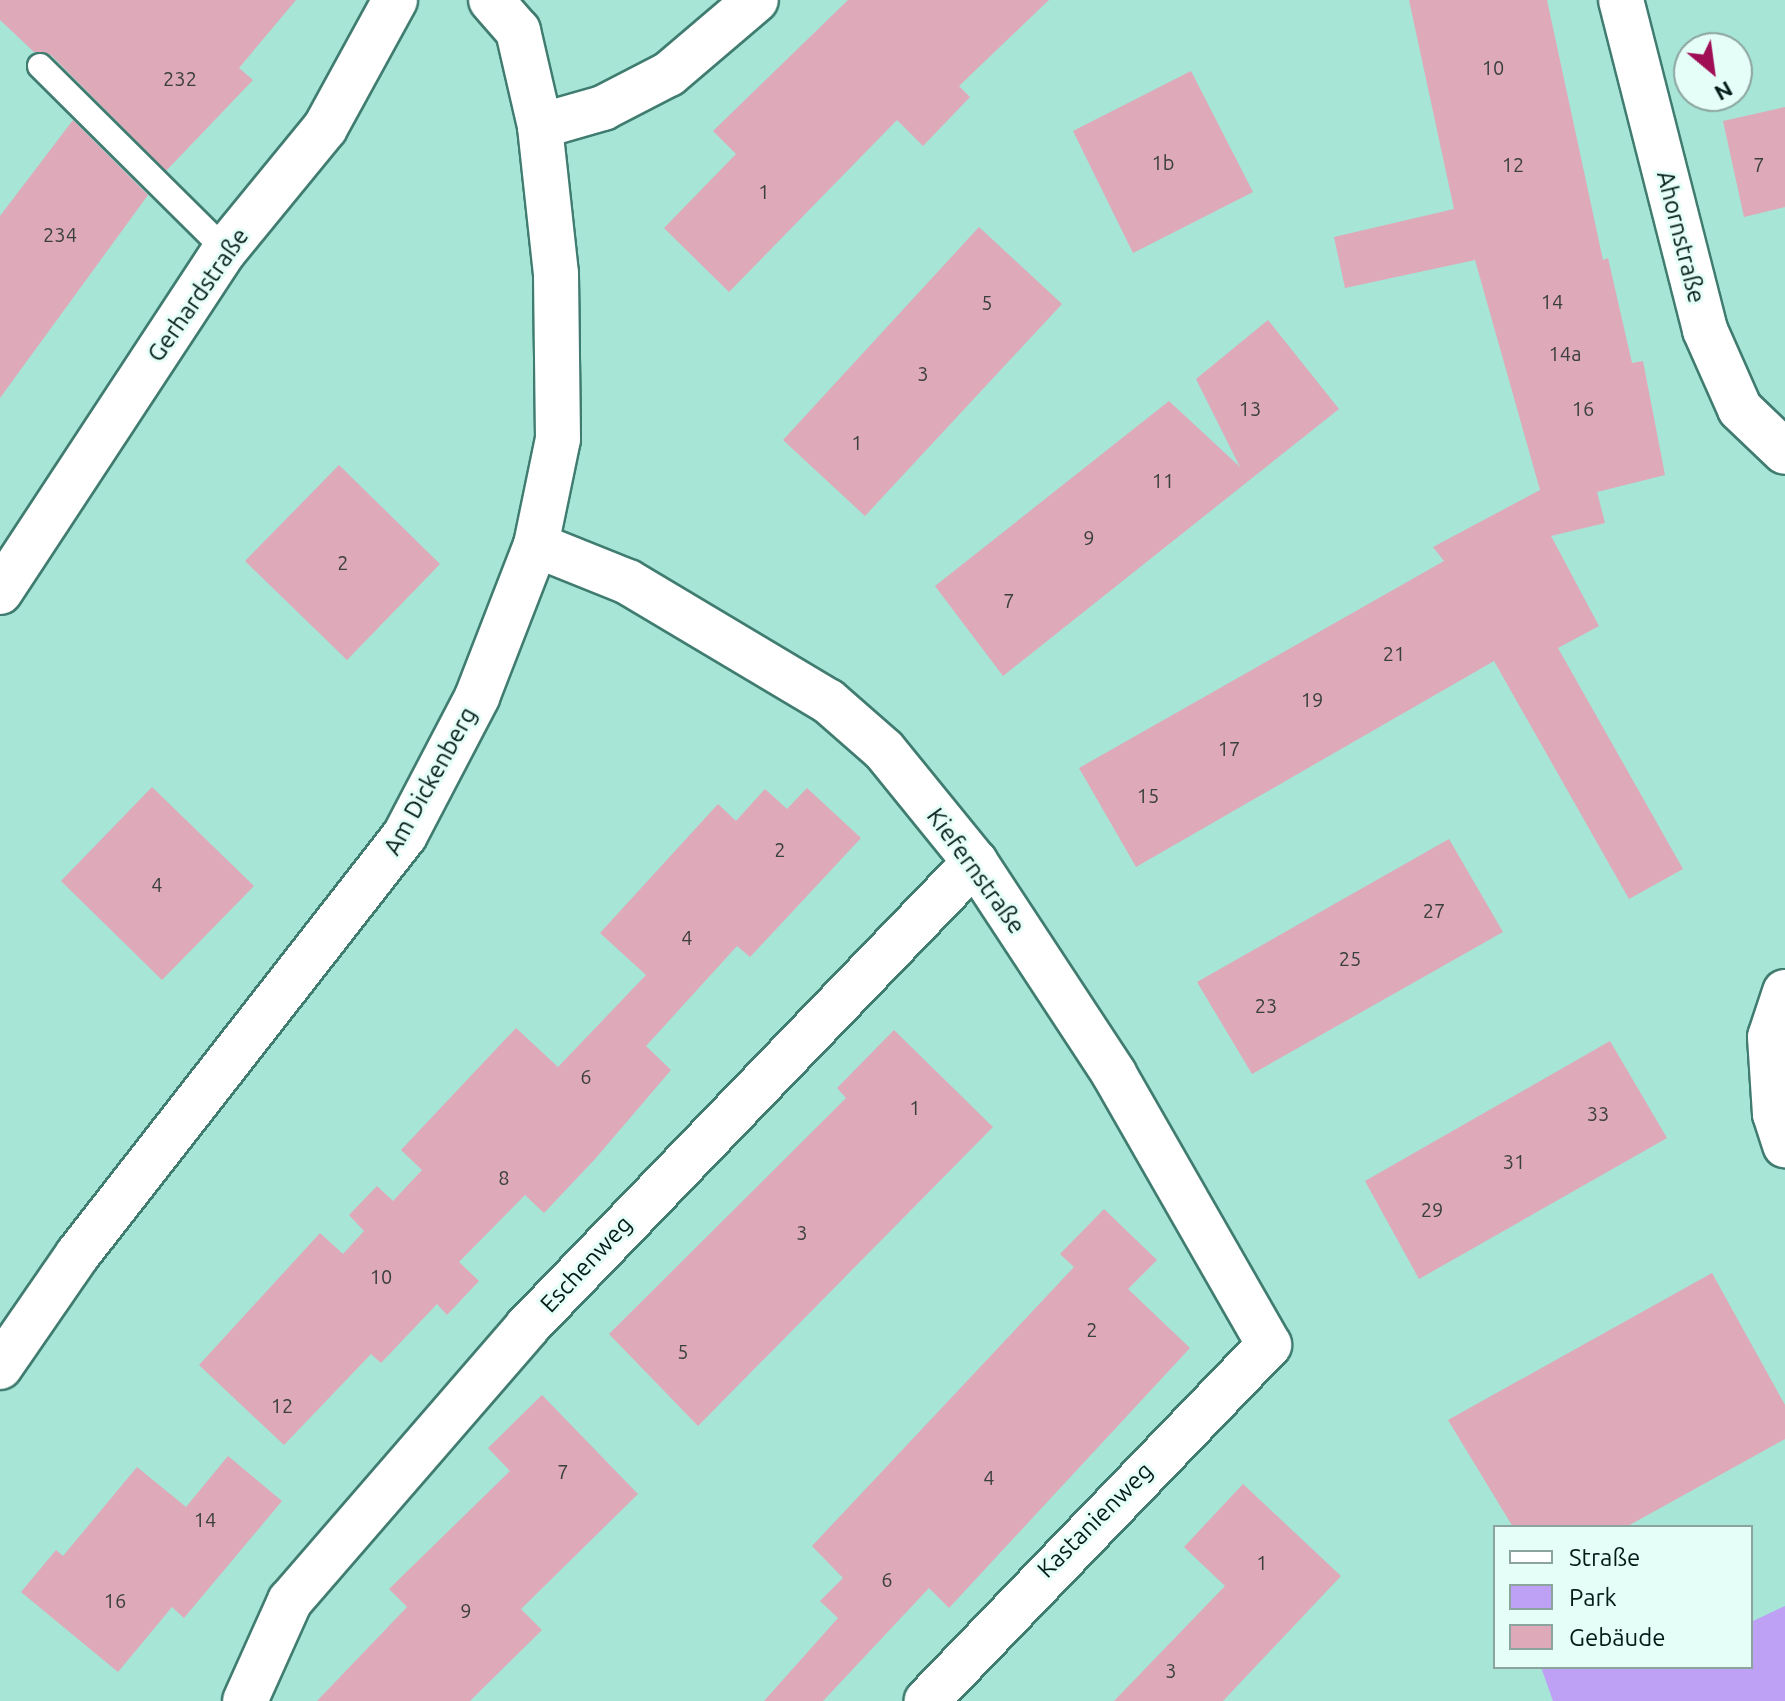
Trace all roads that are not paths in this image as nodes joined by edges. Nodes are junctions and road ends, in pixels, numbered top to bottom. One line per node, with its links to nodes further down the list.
1 (395, 0): 7 (street, Gerhardstraße)
2 (491, 0): 6 (street, Am Dickenberg)
3 (756, 0): 6 (street)
4 (1621, 0): 8 (street, Ahornstraße)
5 (40, 66): 7 (lane)
6 (540, 126): 9 (street, Am Dickenberg)
7 (225, 250): 10 (street, Gerhardstraße)
8 (1785, 452)
9 (536, 545): 11 (street, Kiefernstraße); 15 (street, Am Dickenberg)
10 (0, 592)
11 (975, 862): 14 (street, Kiefernstraße); 16 (street, Eschenweg)
12 (1785, 992): 13 (street)
13 (1785, 1145)
14 (1269, 1345): 17 (street, Kastanienweg)
15 (0, 1367)
16 (245, 1701)
17 (926, 1701)

